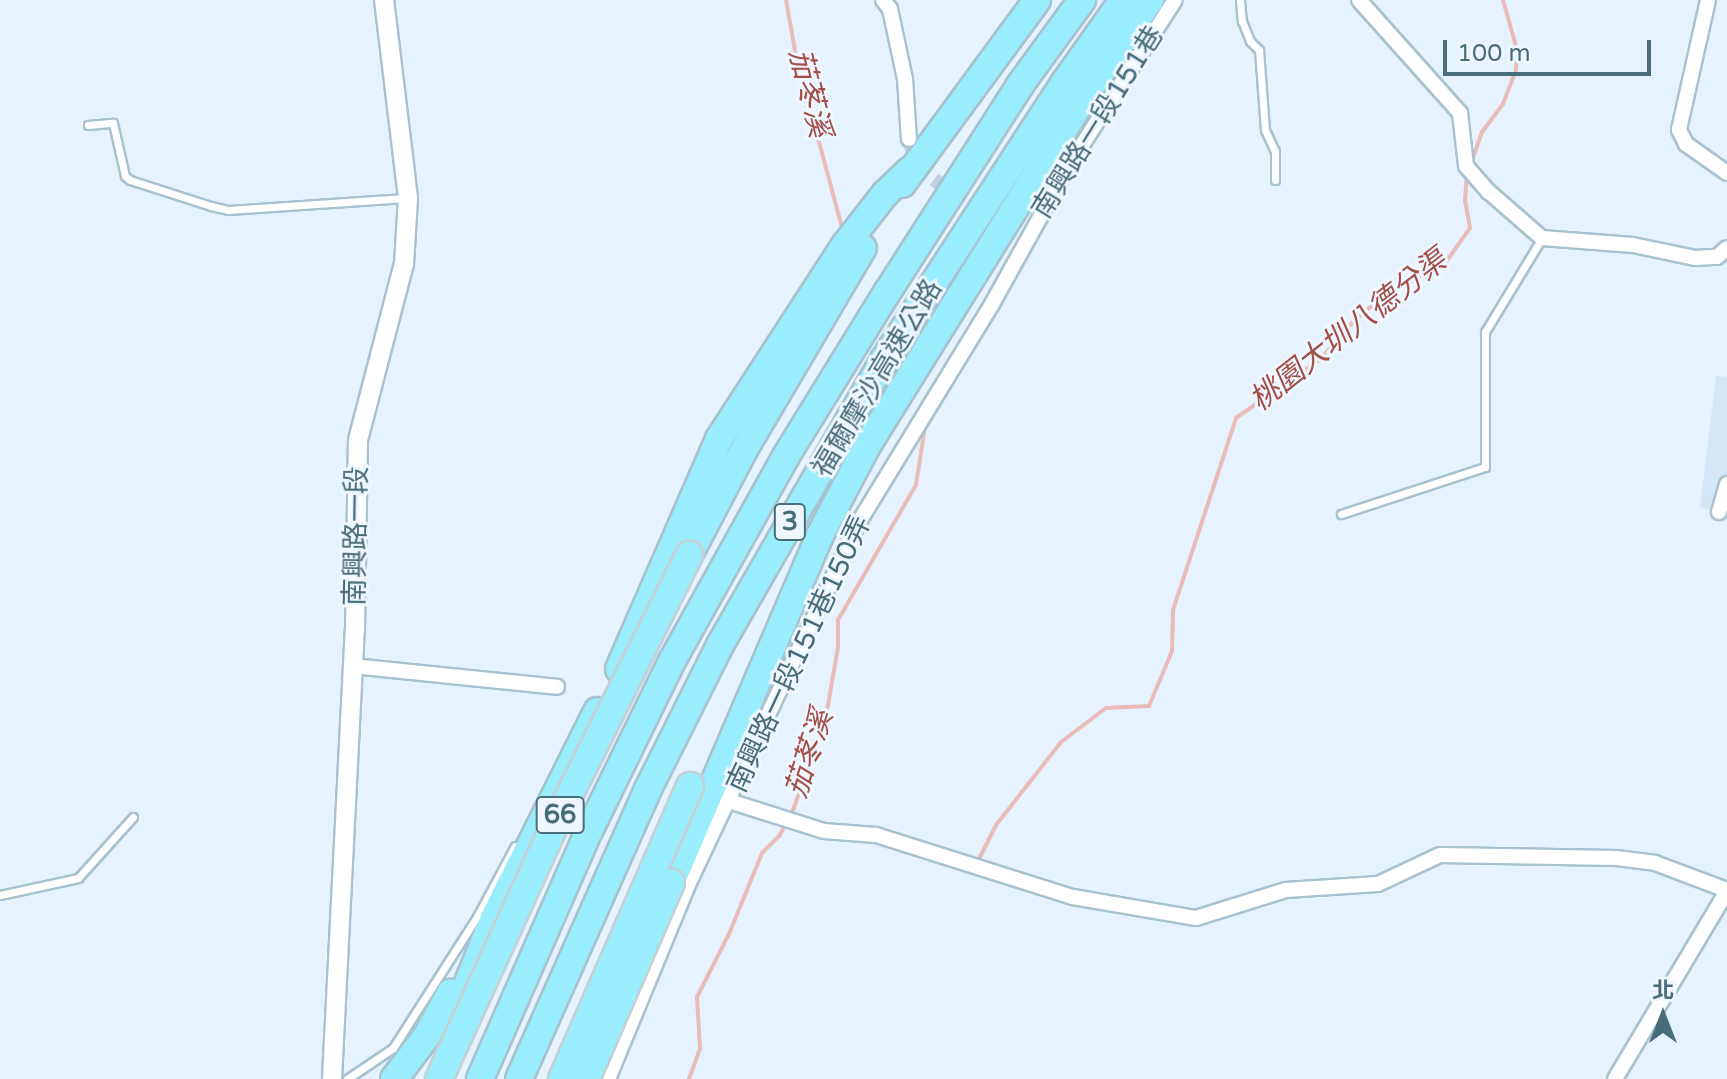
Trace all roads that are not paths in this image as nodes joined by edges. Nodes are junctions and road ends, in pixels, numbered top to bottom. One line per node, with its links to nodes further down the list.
1 (384, 0): 16 (street, 南興路一段)
2 (883, 0): 12 (street)
3 (1037, 0): 13 (highway)
4 (1082, 0): 37 (highway, 福爾摩沙高速公路 / 3)
5 (1123, 0): 38 (highway, 福爾摩沙高速公路 / 3)
6 (1150, 0): 23 (highway)
7 (1175, 0): 18 (street, 南興路一段151巷)
8 (1240, 0): 15 (lane)
9 (1359, 0): 17 (street)
10 (1708, 0): 14 (street)
11 (88, 125): 16 (lane)
12 (909, 139)
13 (909, 171): 31 (highway); 36 (highway, 66, bridge)
14 (1727, 173)
15 (1275, 180)
16 (408, 198): 24 (street, 南興路一段)
17 (1542, 238): 19 (street); 22 (lane)
18 (1023, 245): 26 (street, 南興路一段151巷150弄)
19 (1727, 248)
20 (1727, 484): 21 (street)
21 (1719, 512)
22 (1341, 514)
23 (820, 535): 39 (highway, bridge); 40 (highway, bridge)
24 (352, 666): 25 (street); 32 (street, 南興路一段)
25 (557, 687)
26 (729, 801): 29 (street); 41 (street, 南興路一段151巷150弄)
27 (133, 817): 30 (lane)
28 (515, 846): 33 (lane)
29 (1727, 890): 42 (street)
30 (0, 895)
31 (495, 916): 34 (highway); 35 (highway)
32 (332, 1079)
33 (347, 1079)
34 (394, 1079)
35 (427, 1079)
36 (439, 1079)
37 (480, 1079)
38 (519, 1079)
39 (562, 1079)
40 (586, 1079)
41 (608, 1079)
42 (1615, 1079)

